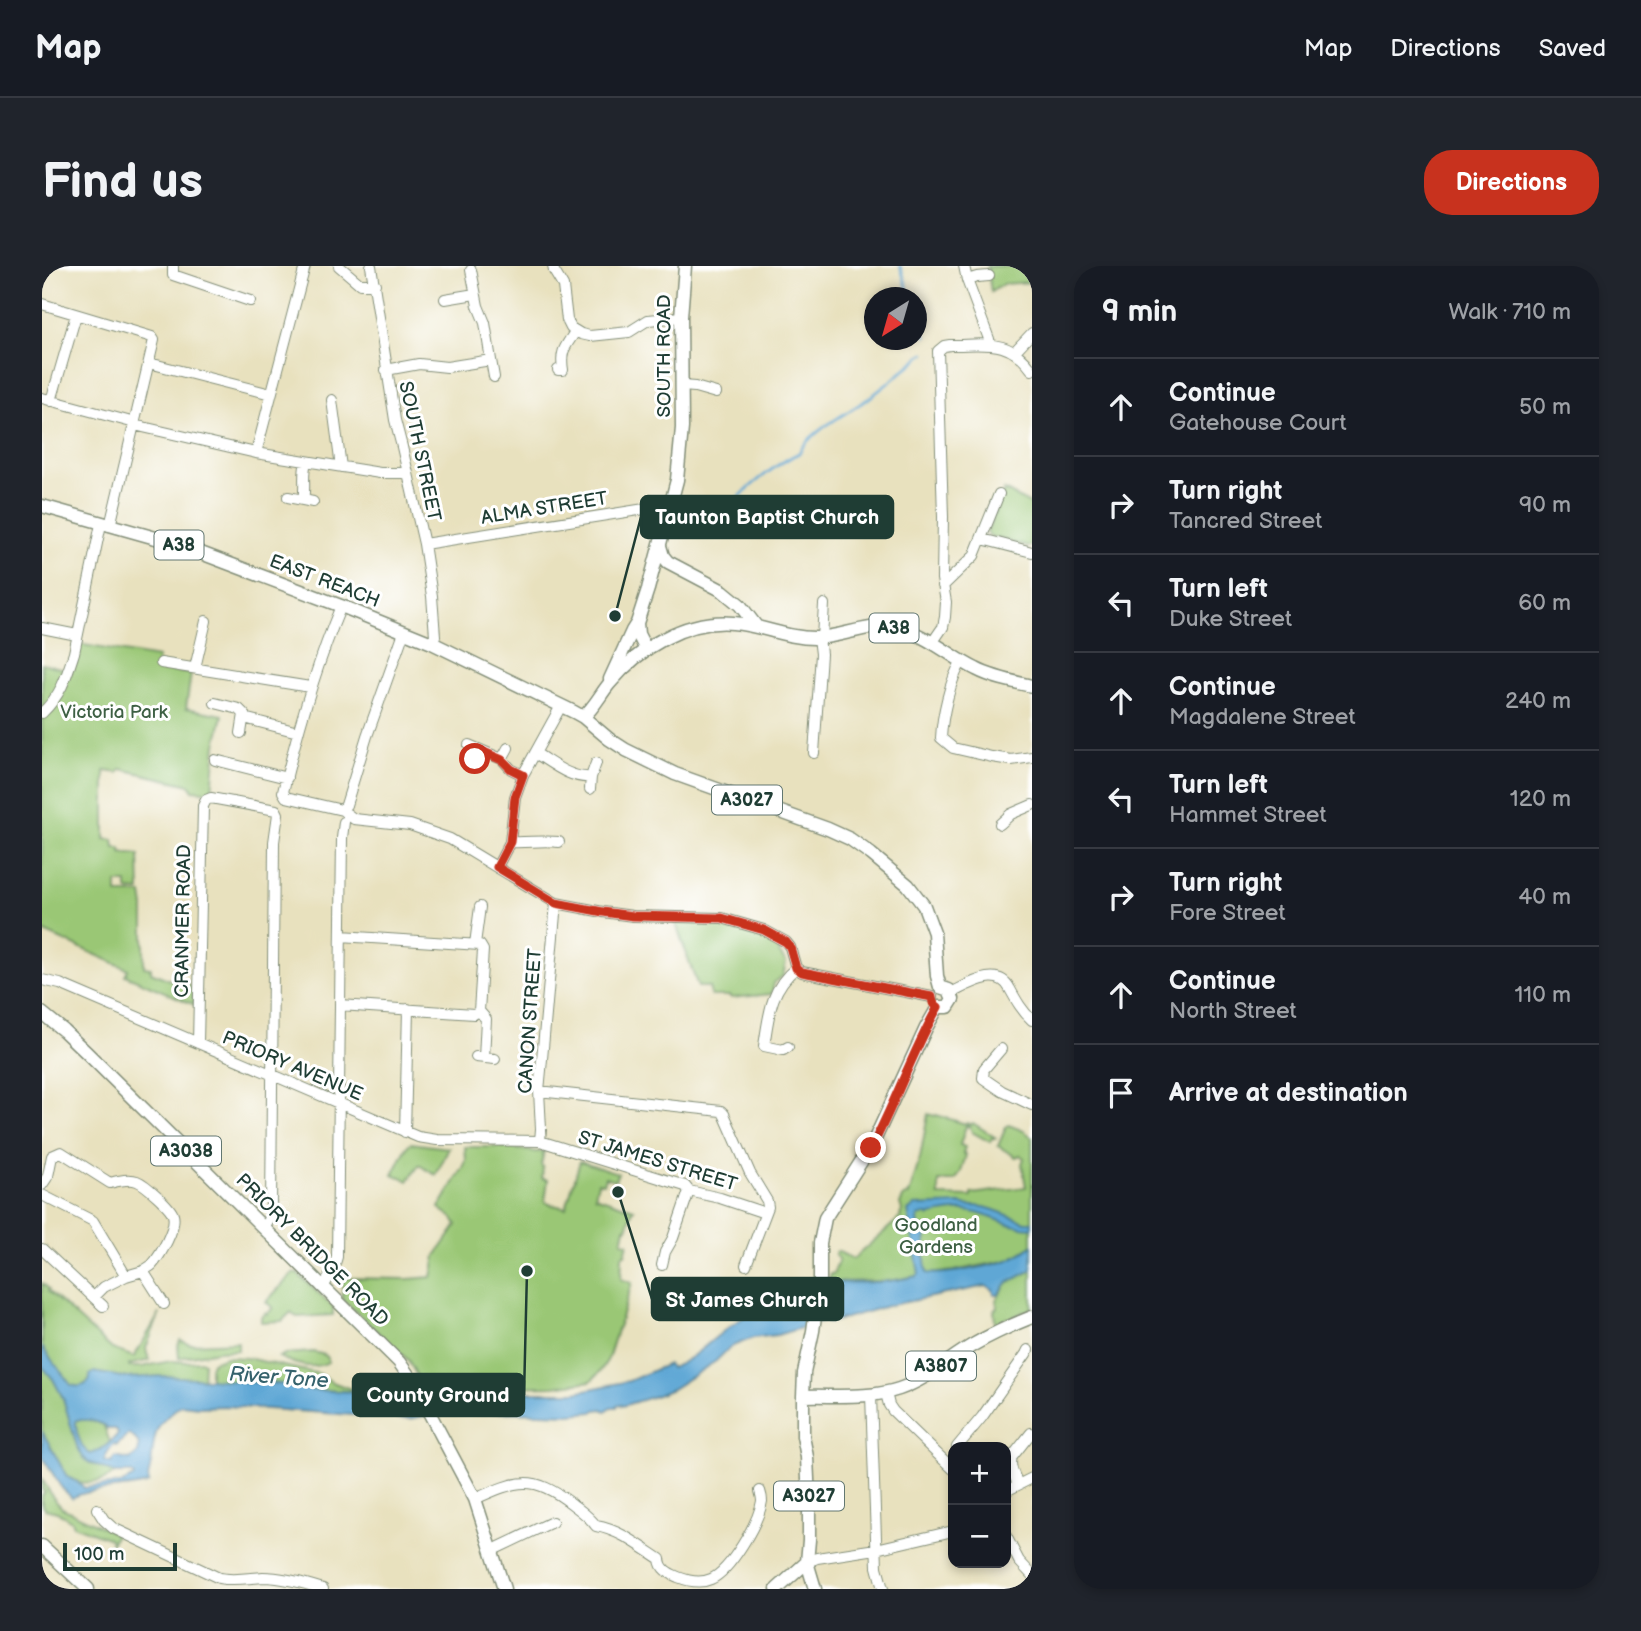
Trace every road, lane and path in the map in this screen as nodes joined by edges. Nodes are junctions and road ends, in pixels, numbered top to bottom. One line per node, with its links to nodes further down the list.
1 (173, 266): 14 (street)
2 (305, 266): 29 (street)
3 (339, 266): 11 (street)
4 (371, 266): 11 (street, SOUTH STREET)
5 (552, 266): 18 (street)
6 (685, 266): 17 (main road, SOUTH ROAD)
7 (964, 266): 10 (street)
8 (471, 270): 12 (street)
9 (989, 276): 10 (street)
10 (967, 280): 20 (street)
11 (375, 284): 24 (street, SOUTH STREET)
12 (475, 294): 13 (street); 22 (street)
13 (445, 299)
14 (250, 301)
15 (45, 305): 16 (street)
16 (75, 315): 23 (street); 31 (street)
17 (681, 317): 18 (street); 28 (main road, SOUTH ROAD)
18 (575, 332): 25 (street)
19 (1032, 333): 21 (street)
20 (990, 345): 21 (street); 49 (street)
21 (1015, 351): 26 (street)
22 (491, 360): 24 (street); 27 (street)
23 (149, 363): 29 (street); 33 (street)
24 (386, 370): 37 (street, SOUTH STREET)
25 (558, 370)
26 (1032, 370)
27 (494, 377)
28 (682, 386): 30 (street); 41 (main road, SOUTH ROAD)
29 (271, 394): 34 (street)
30 (716, 394)
31 (46, 400): 33 (street)
32 (332, 400): 36 (street)
33 (134, 424): 34 (street); 42 (street)
34 (256, 453): 35 (street)
35 (306, 461): 36 (street); 39 (street)
36 (341, 467): 37 (street)
37 (408, 474): 44 (street, SOUTH STREET)
38 (999, 494): 43 (street)
39 (288, 497)
40 (42, 506): 42 (main road, EAST REACH / A38)
41 (670, 511): 44 (street, ALMA STREET); 45 (main road, SOUTH ROAD)
42 (106, 525): 52 (main road, EAST REACH / A38); 59 (street)
43 (982, 538): 46 (street); 49 (street)
44 (424, 544): 61 (street, SOUTH STREET)
45 (660, 546): 47 (main road); 48 (main road, SOUTH ROAD)
46 (1032, 552)
47 (668, 562): 48 (main road); 50 (main road)
48 (654, 569): 54 (main road, SOUTH ROAD)
49 (943, 586): 62 (street)
50 (733, 599): 55 (main road); 56 (main road)
51 (824, 604): 60 (street)
52 (341, 606): 58 (main road, EAST REACH / A38); 69 (street)
53 (206, 621): 66 (street)
54 (637, 623): 63 (main road); 67 (main road, SOUTH ROAD)
55 (732, 623): 56 (main road, A38); 63 (main road, A38)
56 (756, 626): 60 (main road, A38)
57 (42, 628): 59 (street)
58 (404, 632): 61 (main road, EAST REACH / A38); 90 (street)
59 (77, 635): 72 (street)
60 (820, 638): 62 (main road, A38); 80 (street)
61 (432, 643): 71 (main road, EAST REACH / A38)
62 (932, 643): 64 (main road, A38)
63 (646, 650): 67 (main road, A38)
64 (962, 661): 68 (main road, A38); 81 (street)
65 (161, 663): 66 (street)
66 (195, 668): 69 (street)
67 (608, 685): 73 (main road, A38)
68 (1032, 686)
69 (310, 687): 75 (street)
70 (215, 703): 74 (street)
71 (561, 706): 73 (main road, EAST REACH / A38); 79 (street)
72 (42, 713)
73 (583, 717): 101 (main road, A3027)
74 (244, 718): 75 (street); 76 (street)
75 (298, 732): 87 (street)
76 (241, 733)
77 (508, 748): 83 (street)
78 (475, 751): 83 (street)
79 (535, 753): 85 (street); 86 (street)
80 (814, 753)
81 (1032, 757)
82 (215, 760): 87 (street)
83 (502, 760): 85 (street)
84 (596, 762): 86 (street)
85 (523, 775): 92 (street)
86 (591, 777): 88 (street)
87 (287, 778): 90 (street)
88 (590, 789)
89 (1032, 805): 91 (street)
90 (347, 817): 94 (street); 97 (street)
91 (1000, 824)
92 (510, 842): 93 (street); 94 (street)
93 (559, 842)
94 (497, 867): 95 (street)
95 (556, 903): 99 (street); 112 (street, CANON STREET)
96 (480, 907): 98 (street)
97 (341, 936): 98 (street); 102 (street)
98 (478, 944): 104 (street)
99 (796, 968): 101 (street); 108 (street)
100 (42, 980): 107 (street, PRIORY AVENUE)
101 (940, 996): 106 (street); 135 (main road, A3027)
102 (340, 1006): 103 (street); 113 (street)
103 (408, 1009): 104 (street); 115 (street)
104 (479, 1011): 110 (street)
105 (44, 1016): 121 (main road, PRIORY BRIDGE ROAD / A3038)
106 (1032, 1020)
107 (198, 1043): 111 (street, PRIORY AVENUE); 111 (street, CRANMER ROAD)
108 (788, 1047)
109 (1001, 1049): 114 (street)
110 (485, 1058)
111 (272, 1074): 113 (street, PRIORY AVENUE); 121 (street)
112 (540, 1091): 116 (street, CANON STREET); 120 (street)
113 (339, 1103): 115 (street, PRIORY AVENUE); 127 (street)
114 (1032, 1105)
115 (405, 1132): 116 (street, PRIORY AVENUE)
116 (540, 1141): 118 (street, ST JAMES STREET)
117 (42, 1185): 125 (street)
118 (689, 1191): 120 (street, ST JAMES STREET); 124 (street)
119 (42, 1195): 126 (street)
120 (765, 1213): 123 (street)
121 (265, 1227): 127 (main road, PRIORY BRIDGE ROAD / A3038)
122 (42, 1249): 128 (street)
123 (749, 1264)
124 (662, 1265)
125 (143, 1271): 126 (street); 129 (street)
126 (126, 1276): 128 (street)
127 (322, 1287): 146 (main road, PRIORY BRIDGE ROAD / A3038)
128 (94, 1297): 130 (street)
129 (164, 1304)
130 (103, 1306)
131 (1032, 1317): 133 (main road, A3807)
132 (1028, 1350): 138 (street)
133 (886, 1393): 134 (main road, A3807); 140 (street)
134 (871, 1395): 135 (main road, A3807); 152 (street)
135 (803, 1396): 154 (main road, A3027)
136 (1022, 1425): 137 (street)
137 (1031, 1434): 143 (street)
138 (961, 1442)
139 (948, 1457): 140 (street)
140 (944, 1461): 141 (street)
141 (948, 1465)
142 (1032, 1478): 143 (street)
143 (1018, 1484): 144 (street)
144 (1011, 1488)
145 (760, 1490): 146 (street)
146 (475, 1499): 153 (main road, PRIORY BRIDGE ROAD / A3038)
147 (97, 1509): 157 (street)
148 (552, 1522): 153 (street)
149 (948, 1532): 152 (street)
150 (42, 1546): 156 (main road)
151 (1011, 1546): 155 (street)
152 (876, 1549): 154 (street); 161 (street)
153 (493, 1550): 158 (main road, PRIORY BRIDGE ROAD / A3038)
154 (807, 1562): 159 (main road); 160 (main road, A3027)
155 (1032, 1575)
156 (88, 1589)
157 (323, 1589)
158 (504, 1589)
159 (777, 1589)
160 (815, 1589)
161 (883, 1589)

